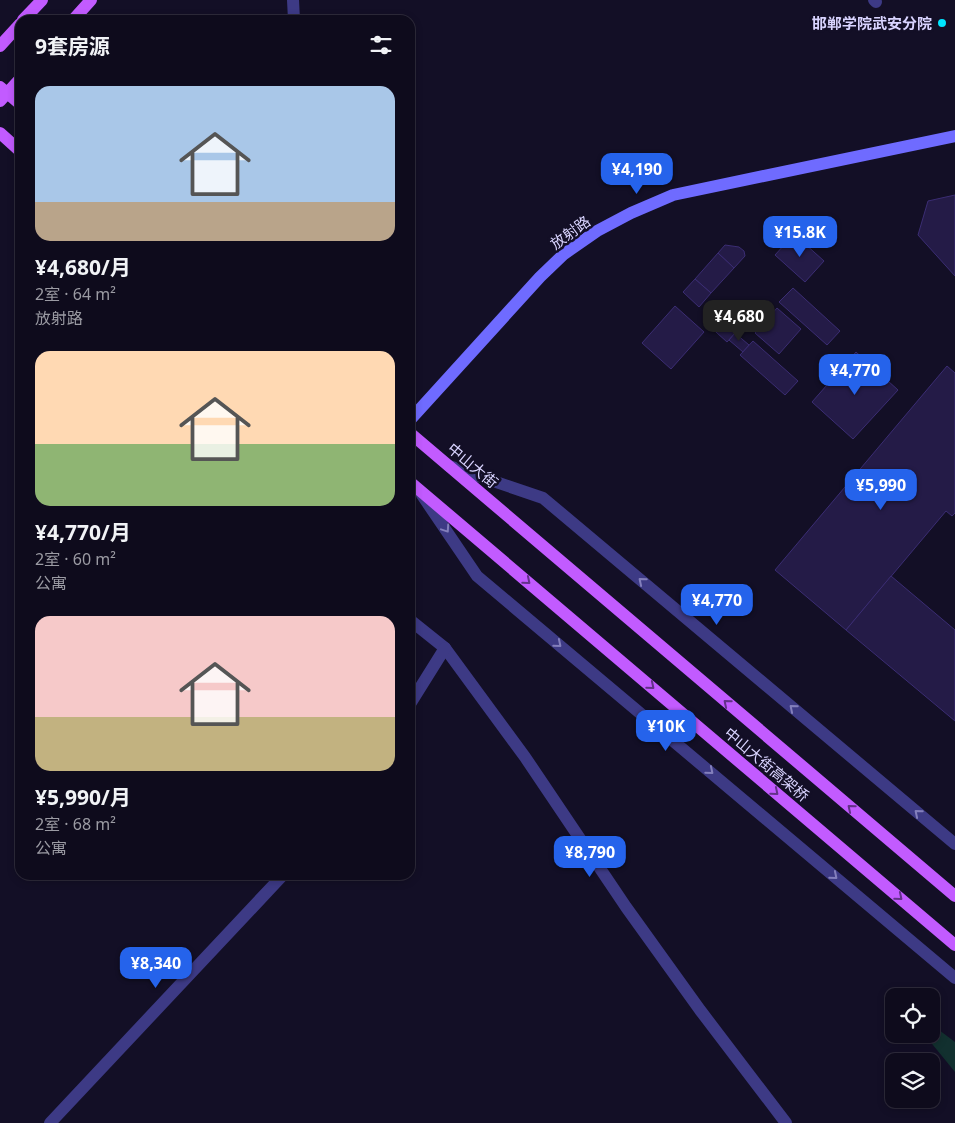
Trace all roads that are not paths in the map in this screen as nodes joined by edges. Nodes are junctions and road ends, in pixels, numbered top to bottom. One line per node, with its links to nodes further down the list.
1 (42, 0): 4 (main road)
2 (92, 0): 5 (main road)
3 (293, 0): 6 (street)
4 (28, 15)
5 (78, 15)
6 (294, 15)
7 (15, 30): 8 (main road)
8 (0, 46)
9 (15, 83): 10 (main road)
10 (2, 94): 11 (main road)
11 (15, 101)
12 (0, 134): 14 (main road)
13 (955, 136): 15 (street, 放射路)
14 (15, 147)
15 (415, 414)
16 (415, 437): 17 (main road, 中山大街)
17 (447, 465): 20 (main road, 中山大街); 24 (street, one-way to 17)
18 (415, 487): 27 (main road, 中山大街高架桥, one-way to 27)
19 (415, 488): 28 (street, one-way to 28)
20 (515, 522): 26 (main road, 中山大街高架桥, one-way to 20)
21 (415, 624): 22 (street)
22 (445, 648): 23 (street); 30 (street)
23 (415, 696)
24 (955, 844)
25 (278, 880): 29 (street)
26 (955, 896)
27 (955, 945)
28 (955, 978)
29 (50, 1123)
30 (786, 1123)

